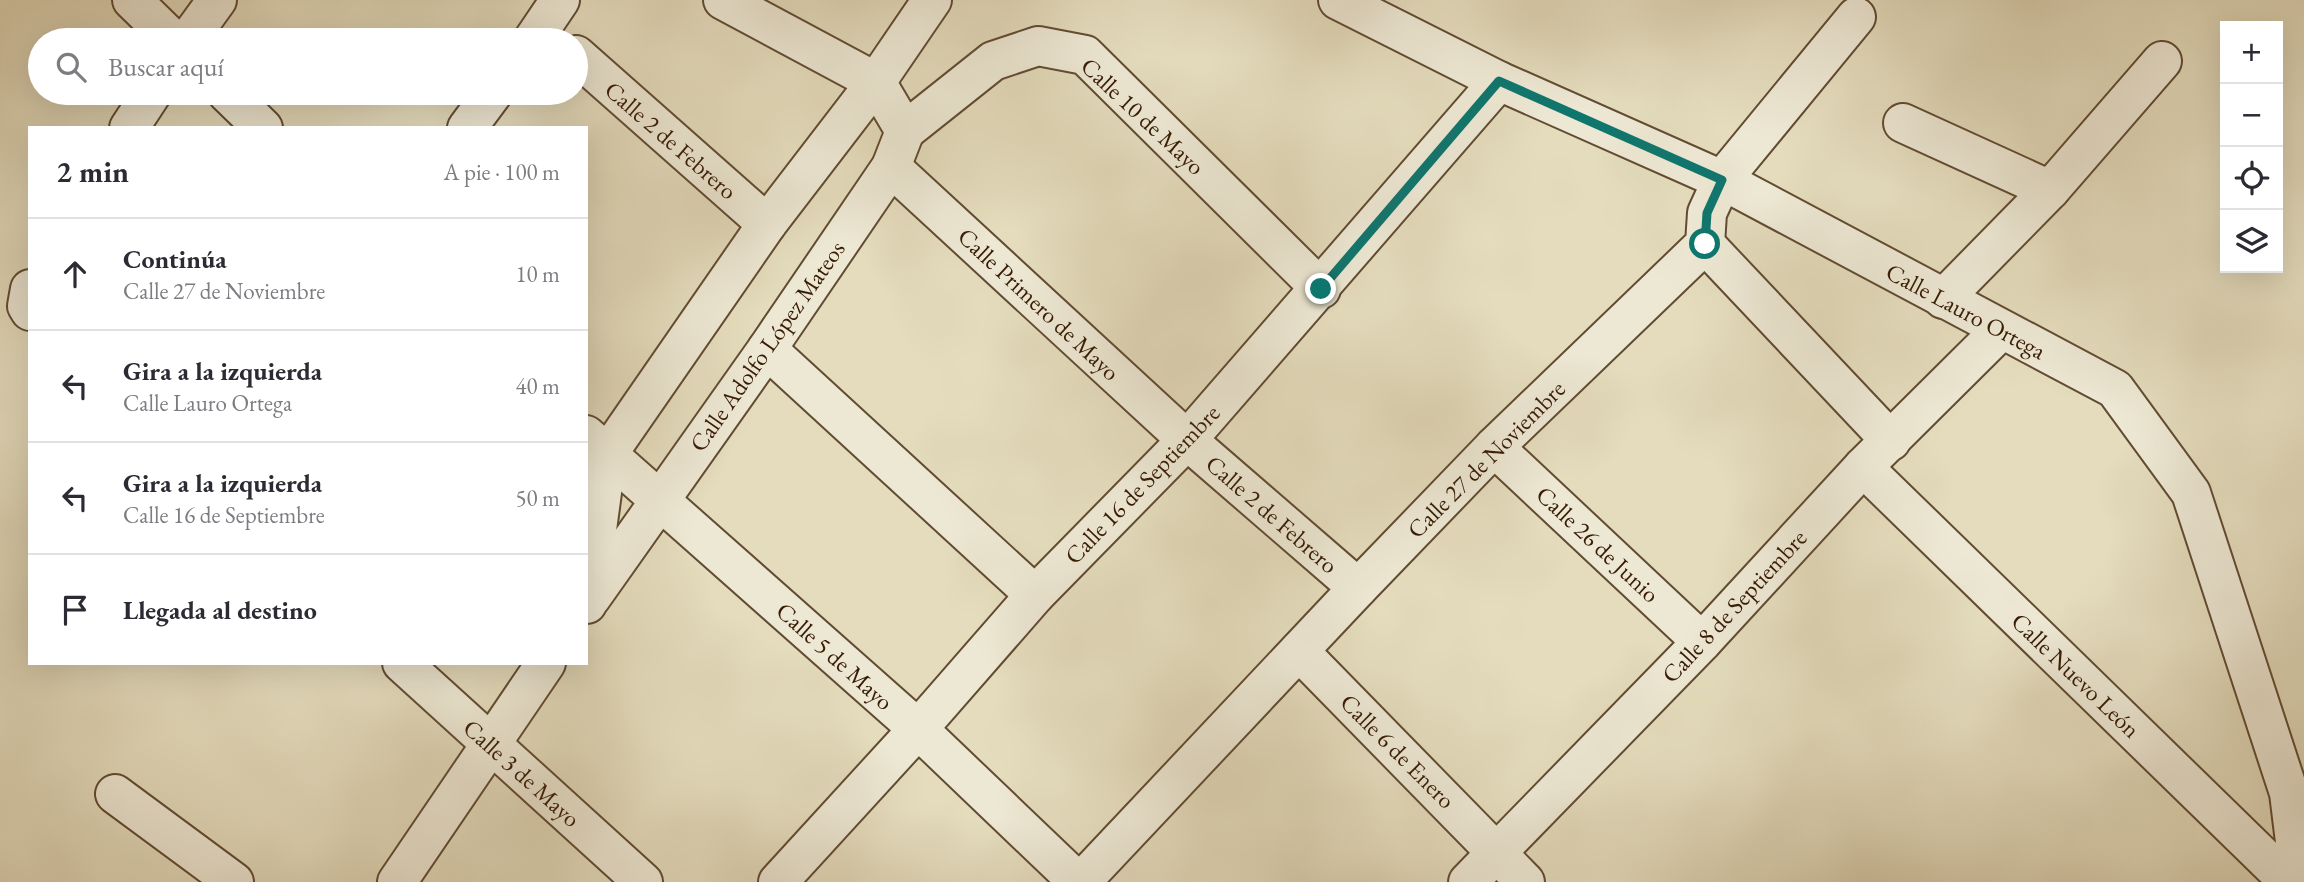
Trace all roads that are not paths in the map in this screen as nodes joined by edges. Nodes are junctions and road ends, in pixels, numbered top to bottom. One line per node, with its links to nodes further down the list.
1 (132, 0): 7 (street)
2 (216, 0): 8 (street)
3 (723, 0): 12 (street)
4 (933, 0): 12 (street, Calle Adolfo López Mateos)
5 (1338, 0): 11 (street, Calle Lauro Ortega)
6 (1856, 17): 22 (street)
7 (161, 28)
8 (196, 28)
9 (2162, 61): 23 (street)
10 (588, 66): 24 (street, Calle 2 de Febrero)
11 (1499, 81): 22 (street, Calle Lauro Ortega); 26 (street, Calle 16 de Septiembre)
12 (876, 82): 20 (street); 24 (street, Calle Adolfo López Mateos)
13 (144, 105): 17 (street)
14 (239, 105): 18 (street)
15 (484, 105): 19 (street)
16 (1903, 123): 23 (street)
17 (130, 126)
18 (261, 126)
19 (468, 126)
20 (905, 131): 21 (street, Calle Adolfo López Mateos); 26 (street, Calle 10 de Mayo)
21 (891, 167): 29 (street, Calle Adolfo López Mateos); 30 (street, Calle Primero de Mayo)
22 (1722, 180): 25 (street); 27 (street, Calle Lauro Ortega)
23 (2050, 190): 27 (street)
24 (767, 224): 32 (street, Calle Adolfo López Mateos)
25 (1705, 244): 31 (street); 33 (street, Calle 27 de Noviembre)
26 (1321, 289): 30 (street, Calle 16 de Septiembre)
27 (1943, 299): 28 (street, Calle Lauro Ortega)
28 (2001, 330): 31 (street, Calle 8 de Septiembre); 46 (street, Calle Lauro Ortega)
29 (767, 349): 35 (street, Calle Adolfo López Mateos); 38 (street)
30 (1187, 440): 37 (street, Calle 2 de Febrero); 38 (street, Calle 16 de Septiembre)
31 (1891, 441): 34 (street, Calle 8 de Septiembre)
32 (597, 445): 35 (street, Calle 5 de Mayo); 36 (street, Calle Adolfo López Mateos)
33 (1494, 447): 37 (street, Calle 27 de Noviembre); 40 (street, Calle 26 de Junio)
34 (1863, 467): 40 (street, Calle 8 de Septiembre); 56 (street, Calle Nuevo León)
35 (659, 500): 39 (street, Calle Adolfo López Mateos); 44 (street, Calle 5 de Mayo)
36 (588, 588)
37 (1358, 588): 41 (street, Calle 27 de Noviembre)
38 (1035, 595): 44 (street, Calle 16 de Septiembre)
39 (588, 603)
40 (1702, 642): 48 (street, Calle 8 de Septiembre)
41 (1299, 651): 48 (street, Calle 6 de Enero); 53 (street, Calle 27 de Noviembre)
42 (404, 665): 45 (street, Calle 3 de Mayo)
43 (545, 665): 45 (street)
44 (918, 729): 52 (street, Calle 16 de Septiembre); 53 (street, Calle 5 de Mayo)
45 (491, 745): 50 (street); 51 (street, Calle 3 de Mayo)
46 (2296, 781): 57 (street, Calle Lauro Ortega)
47 (114, 794): 49 (street)
48 (1497, 851): 54 (street, Calle 8 de Septiembre); 55 (street, Calle 6 de Enero)
49 (234, 882)
50 (397, 882)
51 (643, 882)
52 (778, 882)
53 (1080, 882)
54 (1468, 882)
55 (1525, 882)
56 (2289, 882)
57 (2300, 882)

